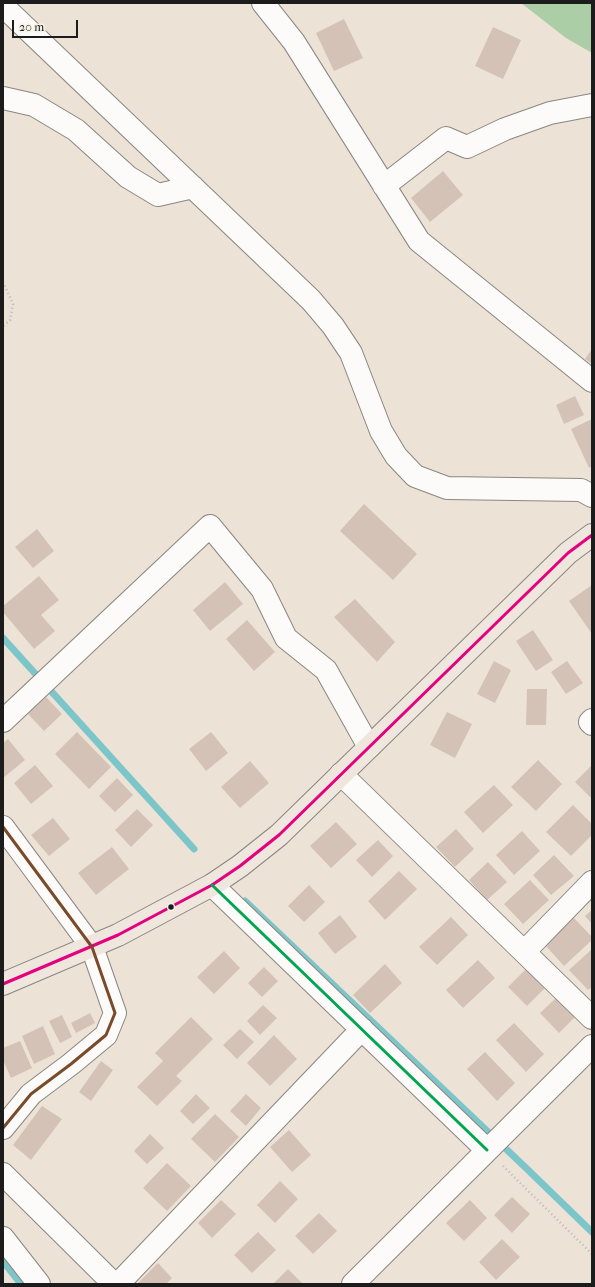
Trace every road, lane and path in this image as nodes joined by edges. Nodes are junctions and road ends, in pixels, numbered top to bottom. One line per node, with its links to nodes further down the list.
1 (263, 3): 5 (street)
2 (3, 6): 6 (street)
3 (3, 98): 6 (street)
4 (592, 105): 5 (street)
5 (384, 186): 9 (street)
6 (193, 187): 10 (street)
7 (3, 282): 8 (path)
8 (3, 326)
9 (592, 381)
10 (592, 496)
11 (592, 535): 15 (main road)
12 (592, 720): 14 (street)
13 (3, 721): 15 (street)
14 (592, 724)
15 (369, 747): 16 (main road)
16 (341, 774): 19 (main road); 21 (street)
17 (3, 827): 20 (street)
18 (592, 882): 21 (street)
19 (212, 885): 20 (main road); 24 (street)
20 (92, 947): 22 (main road); 26 (street)
21 (524, 952): 23 (street)
22 (3, 984)
23 (592, 1018)
24 (362, 1029): 27 (street); 33 (street)
25 (592, 1046): 27 (street)
26 (3, 1128)
27 (487, 1150): 30 (path); 34 (street)
28 (3, 1174): 32 (street)
29 (3, 1238): 31 (street)
30 (592, 1254)
31 (39, 1284)
32 (114, 1284)
33 (118, 1284)
34 (354, 1284)

